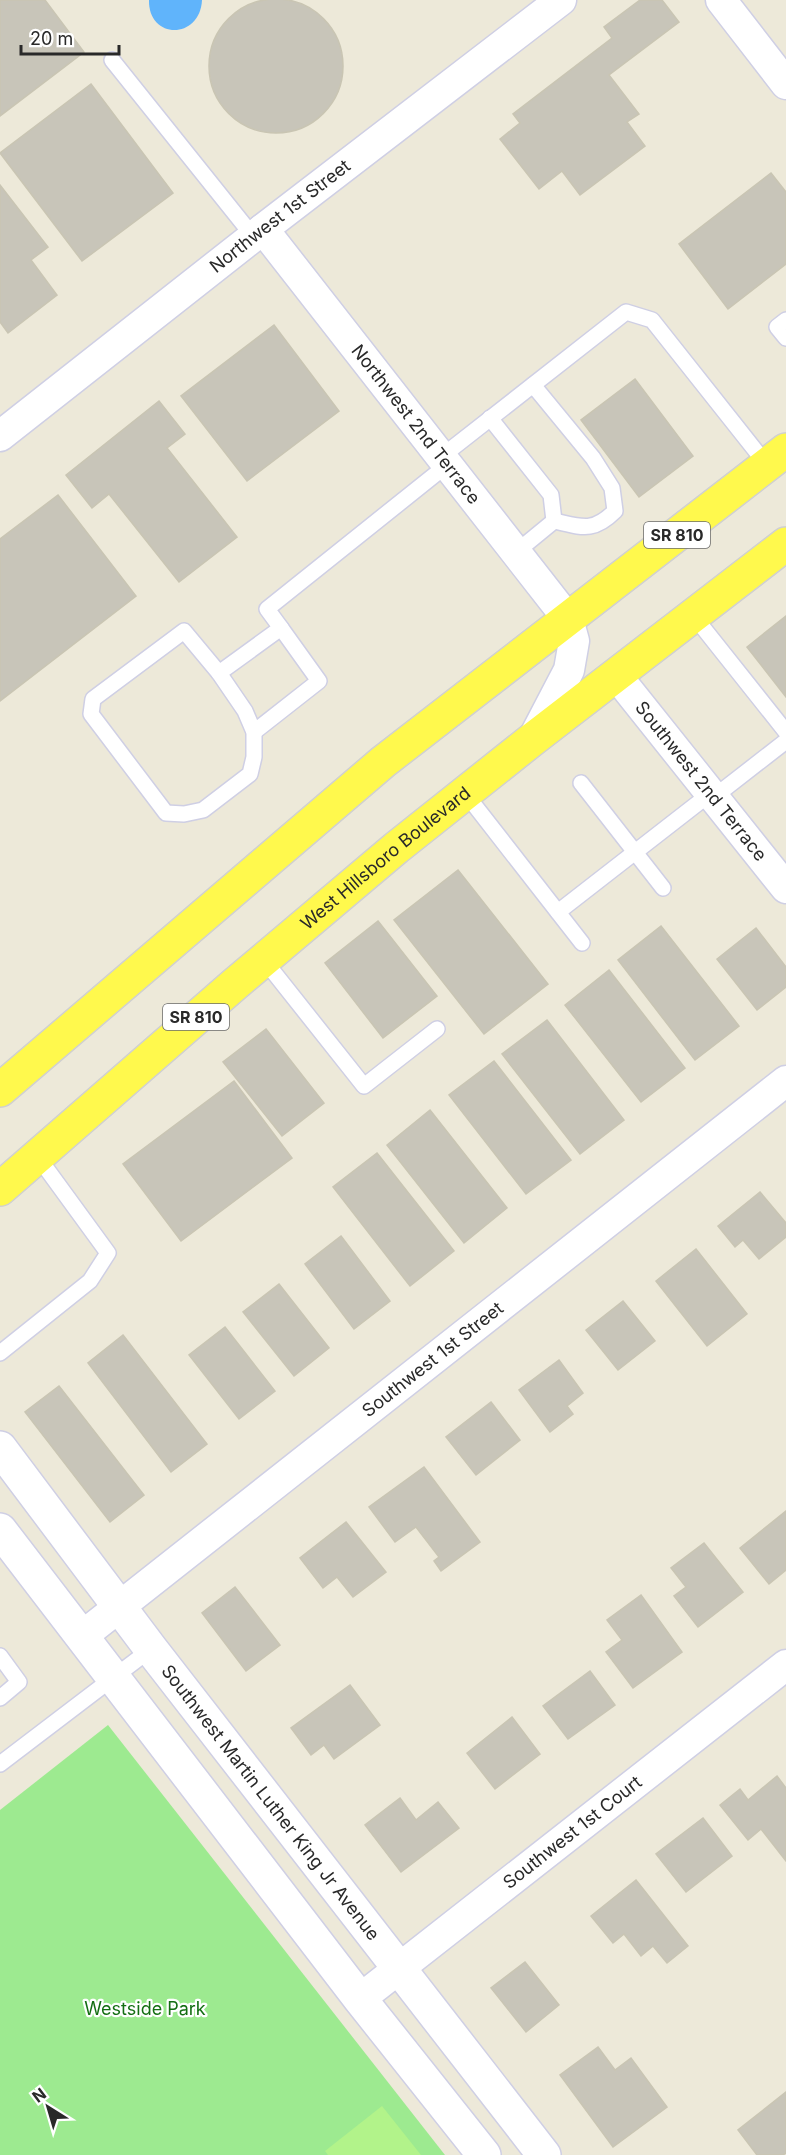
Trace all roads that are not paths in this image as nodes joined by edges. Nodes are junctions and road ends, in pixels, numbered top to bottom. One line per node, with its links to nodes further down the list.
1 (561, 0): 5 (street, Northwest 1st Street)
2 (721, 0): 4 (street)
3 (112, 60): 5 (lane)
4 (786, 84)
5 (258, 232): 10 (street, Northwest 1st Street); 12 (street, Northwest 2nd Terrace)
6 (786, 320): 7 (lane)
7 (786, 338)
8 (533, 385): 9 (lane); 11 (lane); 13 (lane)
9 (490, 418): 12 (lane); 13 (lane)
10 (0, 436)
11 (777, 458): 17 (main road, SR 810)
12 (444, 461): 15 (street, Northwest 2nd Terrace); 18 (lane)
13 (554, 521): 15 (lane)
14 (786, 544): 16 (main road, West Hillsboro Boulevard / SR 810)
15 (515, 553): 17 (street, Northwest 2nd Terrace)
16 (693, 615): 20 (main road, West Hillsboro Boulevard / SR 810); 22 (lane)
17 (568, 619): 23 (street); 36 (main road, SR 810)
18 (281, 628): 19 (lane); 21 (lane)
19 (219, 673): 21 (lane); 21 (lane)
20 (616, 675): 23 (main road, West Hillsboro Boulevard / SR 810); 27 (street, Southwest 2nd Terrace)
21 (254, 732)
22 (786, 732)
23 (533, 739): 26 (main road, West Hillsboro Boulevard / SR 810)
24 (786, 741): 27 (lane)
25 (581, 783): 28 (lane)
26 (465, 793): 31 (lane); 33 (main road, West Hillsboro Boulevard / SR 810)
27 (712, 795): 28 (lane); 30 (street, Southwest 2nd Terrace)
28 (635, 852): 29 (lane); 31 (lane)
29 (663, 888)
30 (786, 888)
31 (558, 912): 32 (lane)
32 (582, 943)
33 (264, 960): 34 (lane); 37 (main road, West Hillsboro Boulevard / SR 810)
34 (436, 1029)
35 (786, 1082): 42 (street, Southwest 1st Street)
36 (0, 1090)
37 (38, 1157): 38 (main road, West Hillsboro Boulevard / SR 810); 39 (lane)
38 (0, 1189)
39 (0, 1353)
40 (0, 1448): 42 (street, Southwest Martin Luther King Jr Avenue)
41 (0, 1530): 43 (street)
42 (120, 1606): 43 (street, Southwest 1st Street); 44 (street, Southwest Martin Luther King Jr Avenue)
43 (81, 1637): 47 (street)
44 (151, 1649): 47 (lane); 50 (street, Southwest Martin Luther King Jr Avenue)
45 (0, 1656): 48 (lane)
46 (786, 1665): 50 (street, Southwest 1st Court)
47 (112, 1678): 49 (lane); 51 (street)
48 (0, 1698)
49 (0, 1764)
50 (399, 1968): 51 (street, Southwest 1st Court); 53 (street, Southwest Martin Luther King Jr Avenue)
51 (360, 1999): 52 (street)
52 (484, 2155)
53 (544, 2155)

